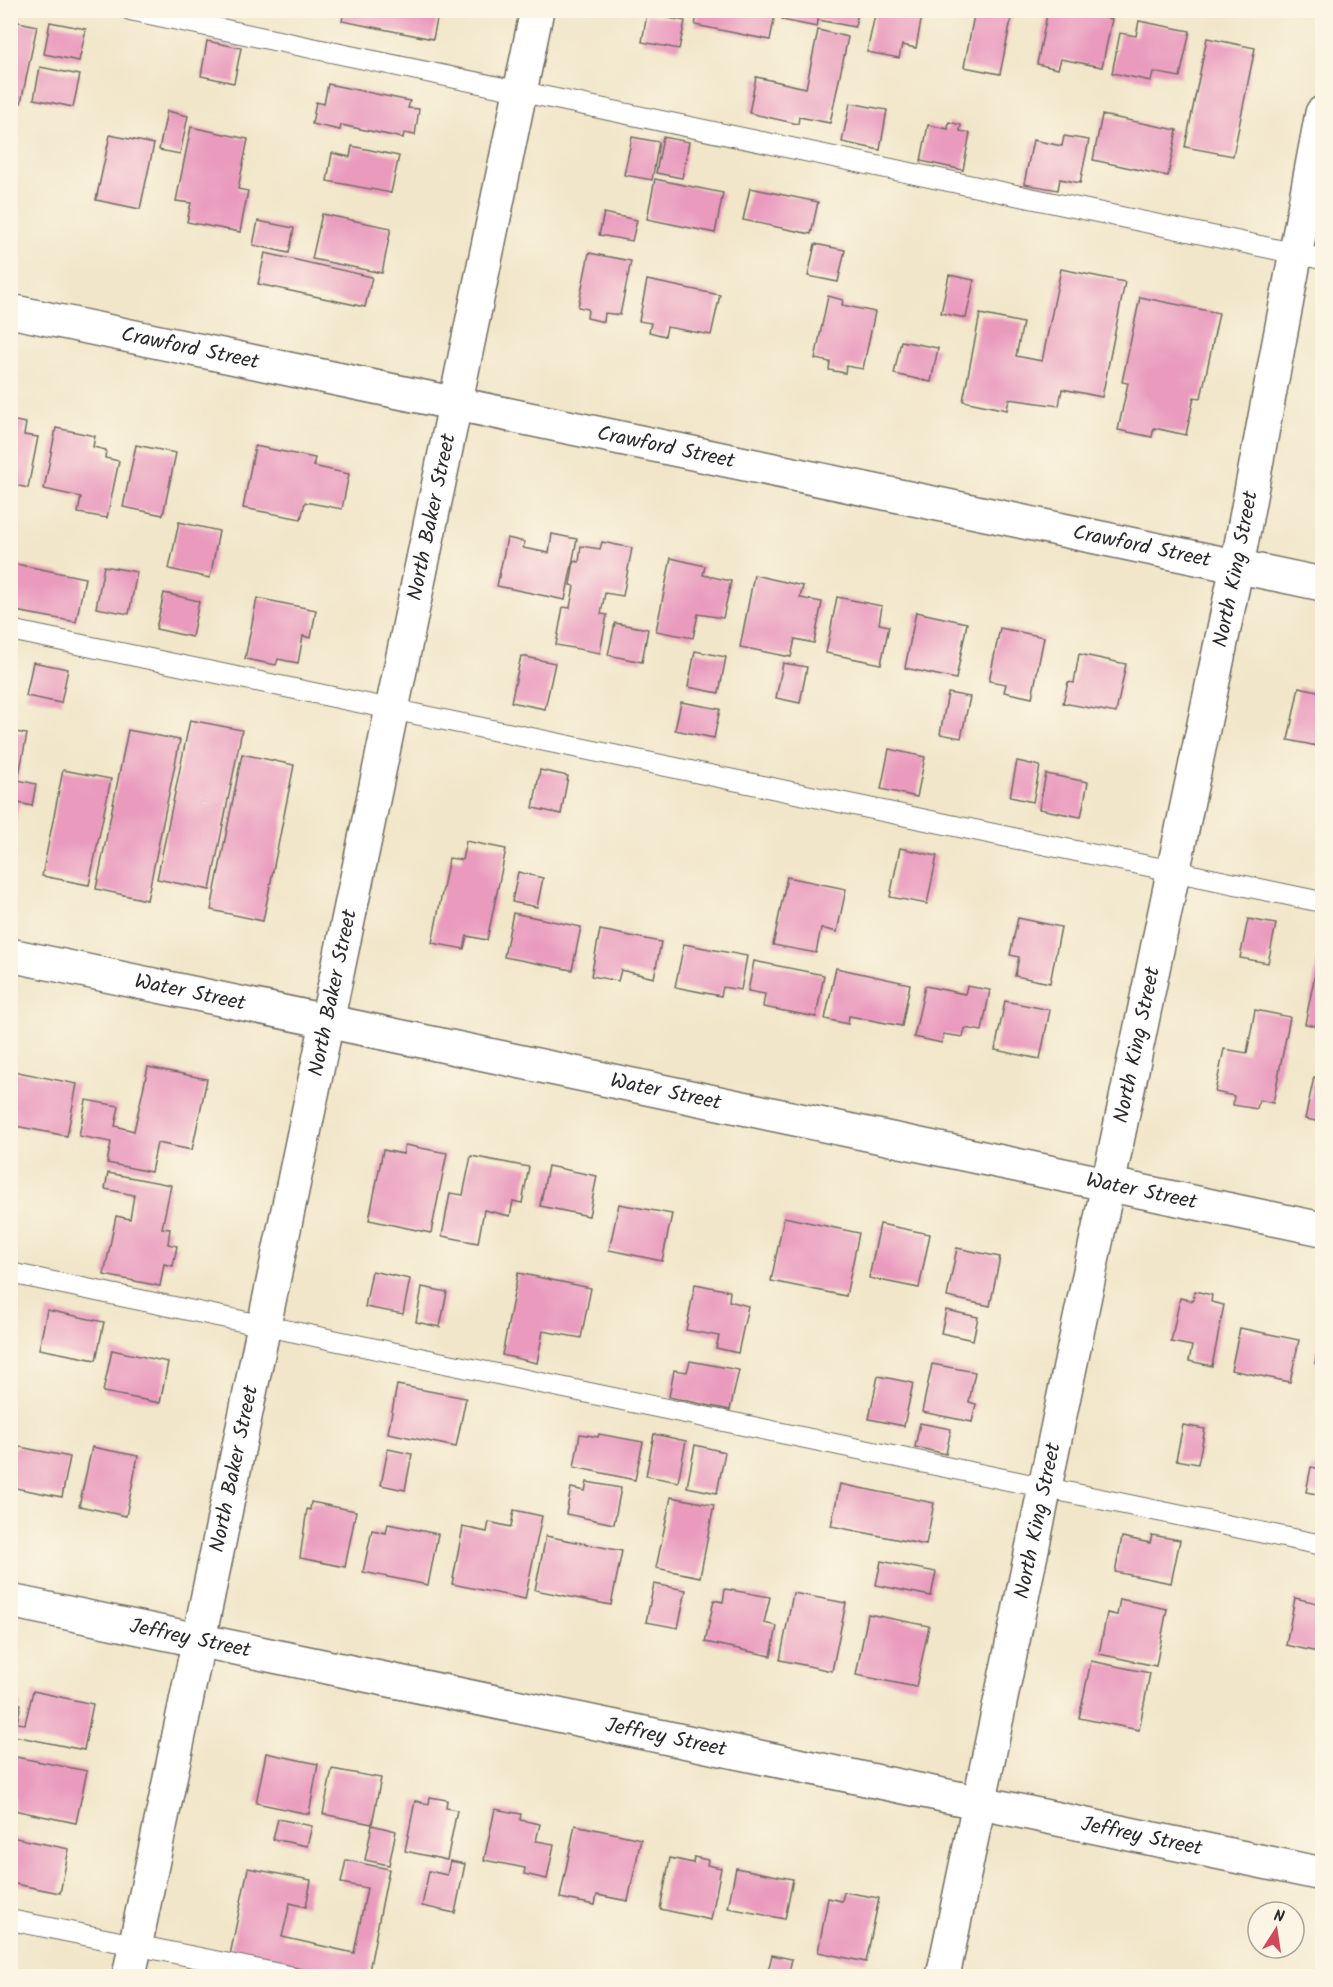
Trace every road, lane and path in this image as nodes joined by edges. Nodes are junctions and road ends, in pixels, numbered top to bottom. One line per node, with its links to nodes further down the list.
1 (130, 10): 3 (lane)
2 (537, 10): 3 (street, North Baker Street)
3 (521, 90): 5 (lane); 7 (street, North Baker Street)
4 (1323, 113): 5 (street, North King Street)
5 (1309, 256): 8 (street, North King Street)
6 (10, 310): 7 (street, Crawford Street)
7 (456, 403): 8 (street, Crawford Street); 11 (street, North Baker Street)
8 (1237, 566): 9 (street, Crawford Street); 12 (street, North King Street)
9 (1323, 584)
10 (10, 630): 11 (lane)
11 (392, 711): 12 (lane); 15 (street, North Baker Street)
12 (1173, 873): 13 (lane); 16 (street, North King Street)
13 (1323, 902)
14 (10, 955): 15 (street, Water Street)
15 (327, 1021): 16 (street, Water Street); 19 (street, North Baker Street)
16 (1108, 1184): 17 (street, Water Street); 20 (street, North King Street)
17 (1323, 1229)
18 (10, 1273): 19 (lane)
19 (264, 1326): 20 (lane); 23 (street, North Baker Street)
20 (1045, 1488): 21 (lane); 24 (street, North King Street)
21 (1323, 1545)
22 (10, 1601): 23 (street, Jeffrey Street)
23 (198, 1640): 24 (street, Jeffrey Street); 27 (street, North Baker Street)
24 (980, 1802): 25 (street, Jeffrey Street); 29 (street, North King Street)
25 (1323, 1874)
26 (10, 1920): 27 (lane)
27 (132, 1961): 28 (lane)
28 (289, 1977)
29 (943, 1977)

